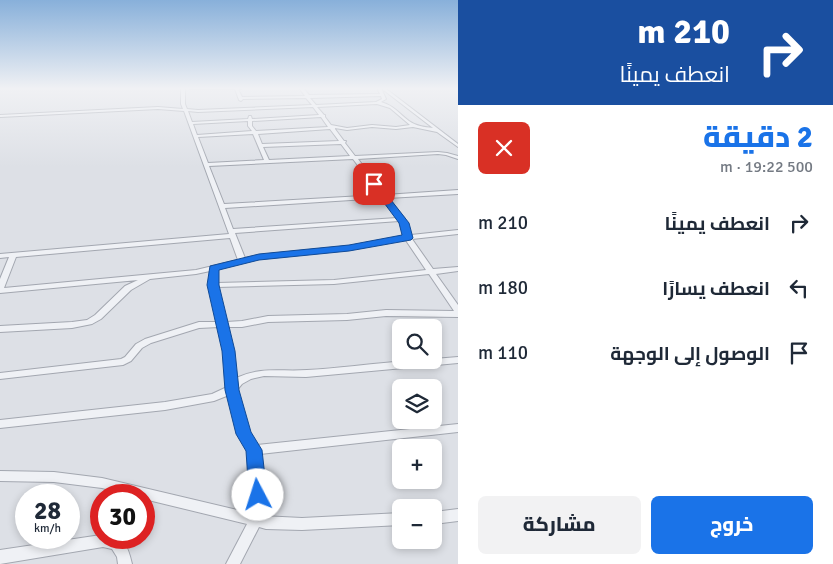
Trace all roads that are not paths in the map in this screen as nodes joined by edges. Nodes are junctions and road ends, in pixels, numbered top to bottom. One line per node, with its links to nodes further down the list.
1 (33, 114): 6 (street)
2 (188, 114): 9 (street)
3 (248, 114): 8 (street)
4 (399, 114): 10 (street)
5 (417, 114): 12 (street)
6 (0, 116)
7 (324, 116): 8 (street); 11 (street)
8 (250, 120): 9 (street); 13 (street)
9 (191, 123): 14 (street)
10 (417, 126): 11 (street); 12 (street)
11 (333, 127): 13 (street); 15 (street)
12 (439, 131): 17 (street)
13 (255, 133): 14 (street); 16 (street)
14 (195, 136): 21 (street)
15 (344, 142): 16 (street); 18 (street)
16 (260, 146): 20 (street)
17 (458, 146)
18 (354, 157): 19 (street); 20 (street); 23 (street)
19 (458, 158)
20 (267, 162): 21 (street)
21 (206, 165): 24 (street)
22 (458, 192): 23 (street)
23 (384, 197): 24 (street); 25 (street)
24 (222, 206): 27 (street)
25 (402, 219): 27 (street); 28 (street)
26 (458, 232): 28 (street)
27 (231, 233): 29 (street); 31 (street)
28 (408, 238): 31 (street); 34 (street)
29 (13, 255): 30 (street); 37 (street)
30 (0, 256)
31 (242, 261): 32 (street)
32 (214, 268): 35 (street); 36 (street)
33 (458, 269): 34 (street)
34 (430, 271): 36 (street); 38 (street)
35 (152, 276): 37 (street); 41 (street)
36 (213, 285): 40 (street)
37 (0, 290)
38 (458, 310)
39 (458, 314): 40 (street)
40 (222, 325): 43 (street); 44 (street)
41 (0, 329)
42 (458, 360): 44 (street)
43 (0, 376)
44 (232, 390): 45 (street); 47 (street)
45 (0, 424)
46 (458, 428): 47 (street)
47 (254, 450): 52 (street)
48 (0, 476): 52 (street)
49 (458, 515): 50 (street)
50 (442, 517)
51 (392, 519): 52 (street)
52 (255, 522): 55 (street)
53 (0, 558): 54 (street)
54 (125, 564)
55 (233, 564)

